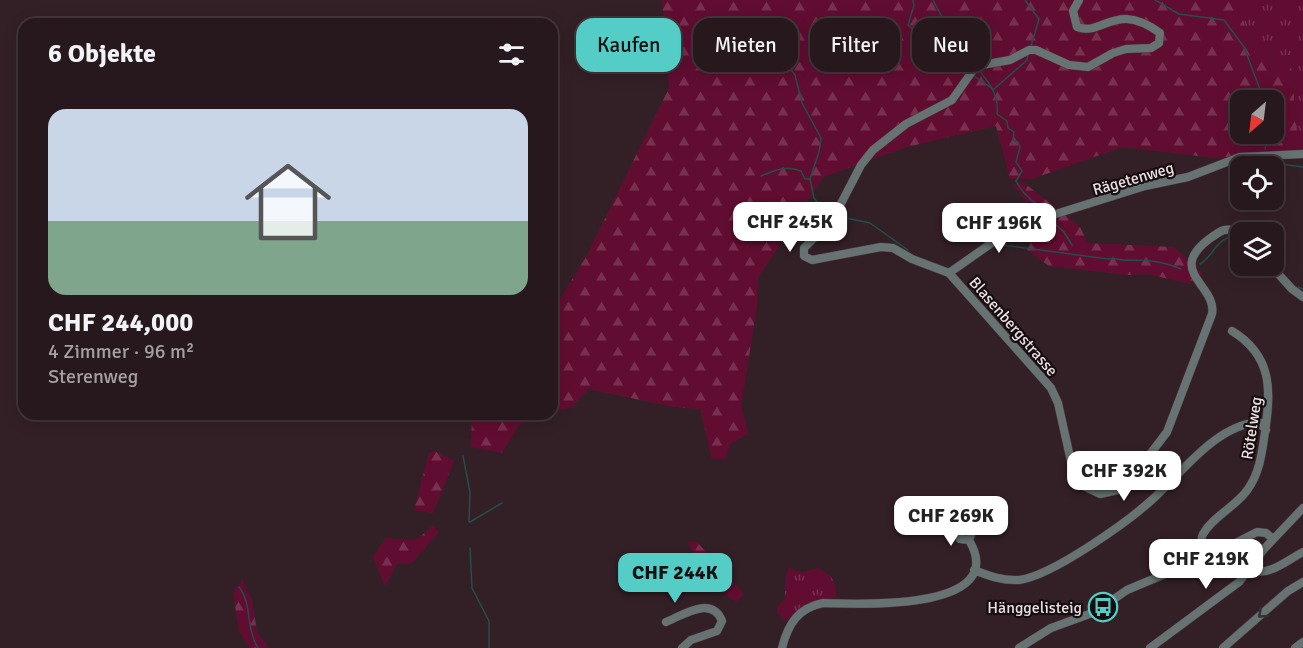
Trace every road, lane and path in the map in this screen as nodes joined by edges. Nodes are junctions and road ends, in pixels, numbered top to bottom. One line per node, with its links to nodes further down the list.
1 (1079, 0): 4 (street, Blasenbergstrasse)
2 (1303, 154): 4 (street, Rägetenweg)
3 (1230, 230): 4 (street, Blasenbergstrasse)
4 (949, 273)
5 (1280, 276): 6 (street)
6 (1303, 297)
7 (1232, 331): 8 (street, Rötelweg)
8 (1266, 430): 13 (street, Rötelweg); 15 (street)
9 (1303, 508): 10 (street)
10 (1273, 539): 13 (street); 14 (street)
11 (969, 540): 15 (street)
12 (1303, 552): 14 (street)
13 (1207, 556): 21 (street)
14 (1250, 569): 22 (street)
15 (974, 570): 20 (street)
16 (1303, 582): 23 (street, one-way to 23)
17 (666, 622): 19 (street)
18 (1303, 642): 24 (street)
19 (682, 648)
20 (782, 648)
21 (1019, 648)
22 (1150, 648)
23 (1223, 648)
24 (1295, 648)

